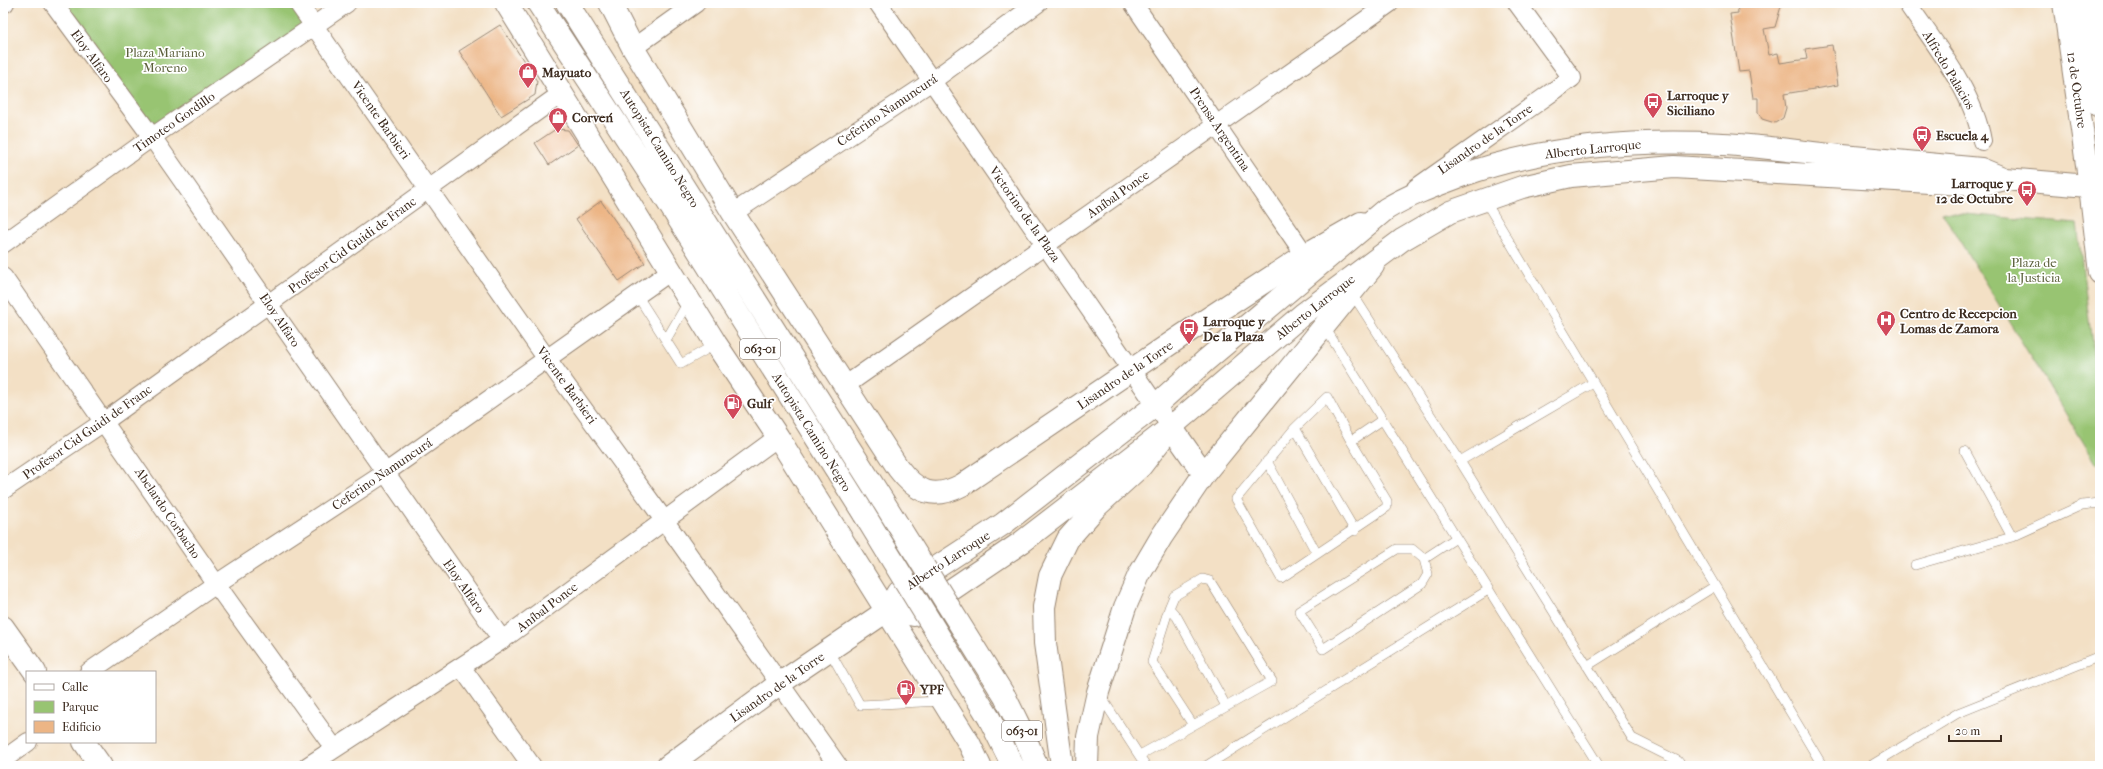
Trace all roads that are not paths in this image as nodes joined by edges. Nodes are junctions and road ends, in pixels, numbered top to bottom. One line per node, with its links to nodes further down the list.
1 (52, 3): 23 (street, Eloy Alfaro)
2 (298, 3): 17 (street, Vicente Barbieri)
3 (347, 3): 17 (street, Timoteo Gordillo)
4 (506, 3): 20 (main road)
5 (538, 3): 99 (main road, Autopista Camino Negro / 063-01, bridge)
6 (567, 3): 100 (main road, Autopista Camino Negro / 063-01, bridge)
7 (610, 3): 18 (main road)
8 (696, 3): 18 (street)
9 (878, 3): 19 (street, Victorino de la Plaza)
10 (1038, 3): 19 (street, Ceferino Namuncurá)
11 (1133, 3): 22 (street, Prensa Argentina)
12 (1390, 3): 22 (street, Aníbal Ponce)
13 (1517, 3): 29 (street, Lisandro de la Torre)
14 (1907, 3): 24 (street, Alfredo Palacios)
15 (2064, 3): 26 (main road, 12 de Octubre)
16 (2085, 3): 21 (main road, 12 de Octubre)
17 (315, 26): 23 (street, Timoteo Gordillo); 27 (street, Vicente Barbieri)
18 (633, 48): 30 (main road)
19 (932, 80): 30 (street, Ceferino Namuncurá); 32 (street, Victorino de la Plaza)
20 (561, 94): 27 (street, Profesor Cid Guidi de Franc); 35 (main road)
21 (2100, 106)
22 (1218, 125): 32 (street, Aníbal Ponce); 33 (street, Prensa Argentina)
23 (152, 137): 31 (street, Timoteo Gordillo); 41 (street, Eloy Alfaro)
24 (1982, 141)
25 (2005, 179): 26 (main road, Alberto Larroque); 28 (main road, Alberto Larroque); 29 (main road, Alberto Larroque)
26 (2095, 187): 36 (main road, 12 de Octubre)
27 (429, 189): 41 (street, Profesor Cid Guidi de Franc); 45 (street, Vicente Barbieri)
28 (1484, 199): 34 (main road, Alberto Larroque); 47 (lane)
29 (1393, 205): 33 (main road, Lisandro de la Torre); 49 (main road, Alberto Larroque)
30 (733, 213): 48 (main road)
31 (3, 244)
32 (1046, 244): 46 (street, Victorino de la Plaza); 48 (street, Aníbal Ponce)
33 (1305, 255): 46 (main road, Lisandro de la Torre)
34 (1383, 255): 38 (main road); 52 (main road, Alberto Larroque)
35 (671, 271): 39 (street, Ceferino Namuncurá); 40 (main road)
36 (2100, 272)
37 (3, 277): 51 (street, Abelardo Corbacho)
38 (1352, 293): 42 (main road); 58 (lane)
39 (637, 295): 43 (lane); 45 (street, Ceferino Namuncurá)
40 (689, 300): 43 (lane); 44 (main road)
41 (269, 304): 51 (street, Profesor Cid Guidi de Franc); 59 (street, Eloy Alfaro)
42 (1324, 326): 50 (lane); 60 (main road)
43 (666, 340): 44 (lane)
44 (716, 344): 54 (main road)
45 (547, 359): 59 (street, Ceferino Namuncurá); 63 (street, Vicente Barbieri)
46 (1132, 369): 48 (main road, Lisandro de la Torre); 49 (street, Victorino de la Plaza)
47 (1593, 383): 58 (lane); 71 (lane)
48 (846, 385)
49 (1156, 405): 52 (street, Victorino de la Plaza); 74 (main road, Alberto Larroque)
50 (1382, 420): 55 (lane); 66 (lane)
51 (105, 421): 61 (street, Profesor Cid Guidi de Franc); 70 (street, Abelardo Corbacho)
52 (1171, 427): 60 (main road); 74 (main road, Alberto Larroque); 101 (main road)
53 (1295, 428): 55 (lane); 57 (lane); 64 (lane)
54 (778, 437): 63 (street, Aníbal Ponce); 74 (main road)
55 (1352, 441): 64 (lane)
56 (1965, 451): 65 (lane)
57 (1267, 461): 67 (lane); 67 (lane)
58 (1460, 461): 79 (lane)
59 (385, 474): 70 (street, Ceferino Namuncurá); 76 (street, Eloy Alfaro)
60 (1204, 474): 84 (main road)
61 (3, 490)
62 (2100, 503): 65 (lane)
63 (664, 520): 76 (street, Aníbal Ponce); 83 (street, Vicente Barbieri)
64 (1355, 530): 67 (lane)
65 (2012, 537): 69 (lane)
66 (1456, 538): 68 (lane); 72 (lane)
67 (1317, 554)
68 (1424, 559): 68 (lane)
69 (1916, 565)
70 (216, 584): 82 (street, Ceferino Namuncurá); 90 (street, Abelardo Corbacho)
71 (1715, 586): 79 (lane); 107 (lane)
72 (1488, 590): 104 (lane); 105 (lane)
73 (1169, 608): 86 (lane); 86 (lane); 87 (lane)
74 (888, 610): 77 (main road, Lisandro de la Torre); 85 (main road)
75 (3, 627): 81 (main road)
76 (502, 640): 80 (street, Aníbal Ponce)
77 (829, 650): 83 (main road, Lisandro de la Torre); 85 (lane)
78 (2100, 656): 108 (lane)
79 (1587, 666): 106 (lane)
80 (462, 668): 90 (street, Aníbal Ponce); 95 (street)
81 (34, 671)
82 (90, 671)
83 (779, 684): 96 (main road, Lisandro de la Torre); 97 (street, Vicente Barbieri)
84 (1098, 692): 91 (lane); 102 (main road)
85 (943, 701): 98 (main road)
86 (1226, 706): 87 (lane)
87 (1193, 725): 91 (lane)
88 (27, 743): 92 (street)
89 (85, 743): 93 (main road)
90 (334, 748): 94 (street, Aníbal Ponce)
91 (1140, 755): 103 (lane)
92 (3, 760)
93 (101, 766)
94 (308, 766)
95 (532, 766)
96 (668, 766)
97 (838, 766)
98 (980, 766)
99 (1013, 766)
100 (1037, 766)
101 (1062, 766)
102 (1087, 766)
103 (1146, 766)
104 (1206, 766)
105 (1599, 766)
106 (1682, 766)
107 (1821, 766)
108 (1870, 766)

